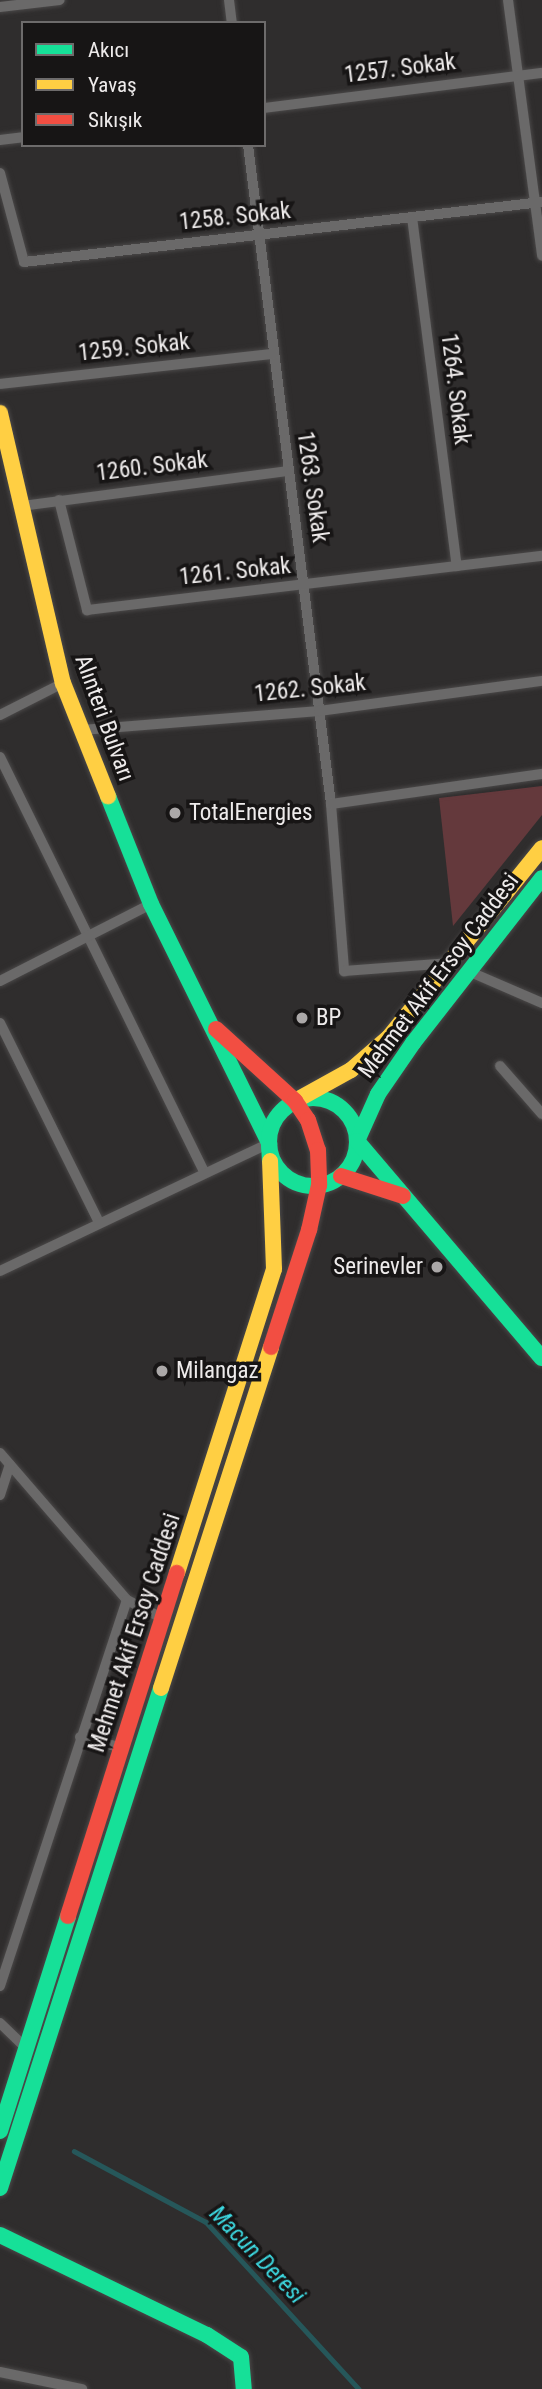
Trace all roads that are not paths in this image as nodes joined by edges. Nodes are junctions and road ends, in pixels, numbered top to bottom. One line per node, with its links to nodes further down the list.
1 (60, 0): 4 (street)
2 (229, 0): 5 (street)
3 (508, 0): 7 (street)
4 (0, 7)
5 (232, 21)
6 (542, 73): 7 (street, 1257. Sokak)
7 (517, 75): 8 (street, 1257. Sokak); 13 (street)
8 (266, 108)
9 (21, 137): 10 (street)
10 (0, 140)
11 (248, 147): 15 (street, 1263. Sokak)
12 (0, 173): 15 (street, 1258. Sokak)
13 (538, 203): 14 (street, 1258. Sokak); 16 (street)
14 (412, 217): 15 (street, 1258. Sokak); 24 (street, 1264. Sokak)
15 (259, 235): 17 (street, 1263. Sokak)
16 (542, 256)
17 (274, 354): 18 (street, 1259. Sokak); 20 (street, 1263. Sokak)
18 (0, 384)
19 (0, 413): 22 (main road, Alınteri Bulvarı)
20 (288, 471): 21 (street, 1260. Sokak); 25 (street, 1263. Sokak)
21 (59, 500): 22 (street, 1260. Sokak); 25 (street, 1261. Sokak)
22 (22, 506): 27 (main road, Alınteri Bulvarı)
23 (542, 556): 24 (street, 1261. Sokak)
24 (457, 566): 25 (street, 1261. Sokak)
25 (304, 586): 28 (street, 1263. Sokak)
26 (542, 681): 28 (street, 1262. Sokak)
27 (63, 683): 29 (street); 30 (main road, Alınteri Bulvarı)
28 (319, 711): 30 (street, 1262. Sokak); 33 (street, 1263. Sokak)
29 (0, 715)
30 (82, 730): 36 (main road, Alınteri Bulvarı)
31 (0, 757): 37 (street)
32 (542, 774): 33 (street)
33 (331, 804): 38 (street, 1263. Sokak)
34 (542, 848): 38 (main road, Mehmet Akif Ersoy Caddesi)
35 (542, 878): 39 (main road, Mehmet Akif Ersoy Caddesi)
36 (151, 904): 37 (street); 43 (main road, Alınteri Bulvarı)
37 (92, 937): 40 (street); 51 (street)
38 (452, 963): 44 (main road, Mehmet Akif Ersoy Caddesi)
39 (468, 971): 41 (street); 45 (main road, Mehmet Akif Ersoy Caddesi)
40 (0, 981)
41 (542, 1003)
42 (0, 1023): 55 (street)
43 (209, 1023): 47 (main road, Alınteri Bulvarı); 50 (main road, Alınteri Bulvarı)
44 (397, 1028): 45 (main road); 47 (main road, Mehmet Akif Ersoy Caddesi)
45 (413, 1043): 49 (main road, Mehmet Akif Ersoy Caddesi)
46 (500, 1066): 48 (street)
47 (295, 1101): 49 (main road); 50 (main road); 53 (main road, Mehmet Akif Ersoy Caddesi)
48 (542, 1114)
49 (358, 1141): 52 (main road, Mehmet Akif Ersoy Caddesi); 54 (main road)
50 (269, 1143): 51 (street); 53 (main road, Alınteri Bulvarı); 63 (main road, Mehmet Akif Ersoy Caddesi)
51 (204, 1172): 55 (street)
52 (341, 1176): 53 (main road); 54 (main road); 56 (main road, Mehmet Akif Ersoy Caddesi)
53 (319, 1185): 56 (main road, Mehmet Akif Ersoy Caddesi)
54 (403, 1196): 58 (main road)
55 (99, 1222): 57 (street)
56 (309, 1230): 70 (main road, Mehmet Akif Ersoy Caddesi)
57 (0, 1271)
58 (542, 1358)
59 (0, 1453): 60 (street)
60 (10, 1465): 61 (street); 62 (street)
61 (0, 1495)
62 (127, 1600): 63 (street); 64 (street)
63 (164, 1619): 65 (main road, Mehmet Akif Ersoy Caddesi)
64 (80, 1737): 65 (street); 66 (street)
65 (123, 1748): 68 (main road, Mehmet Akif Ersoy Caddesi)
66 (0, 1986)
67 (0, 2023): 68 (street)
68 (27, 2049): 69 (main road, Mehmet Akif Ersoy Caddesi)
69 (0, 2131)
70 (0, 2188)
71 (0, 2235): 74 (main road)
72 (0, 2372): 73 (street)
73 (82, 2389)
74 (244, 2389)

